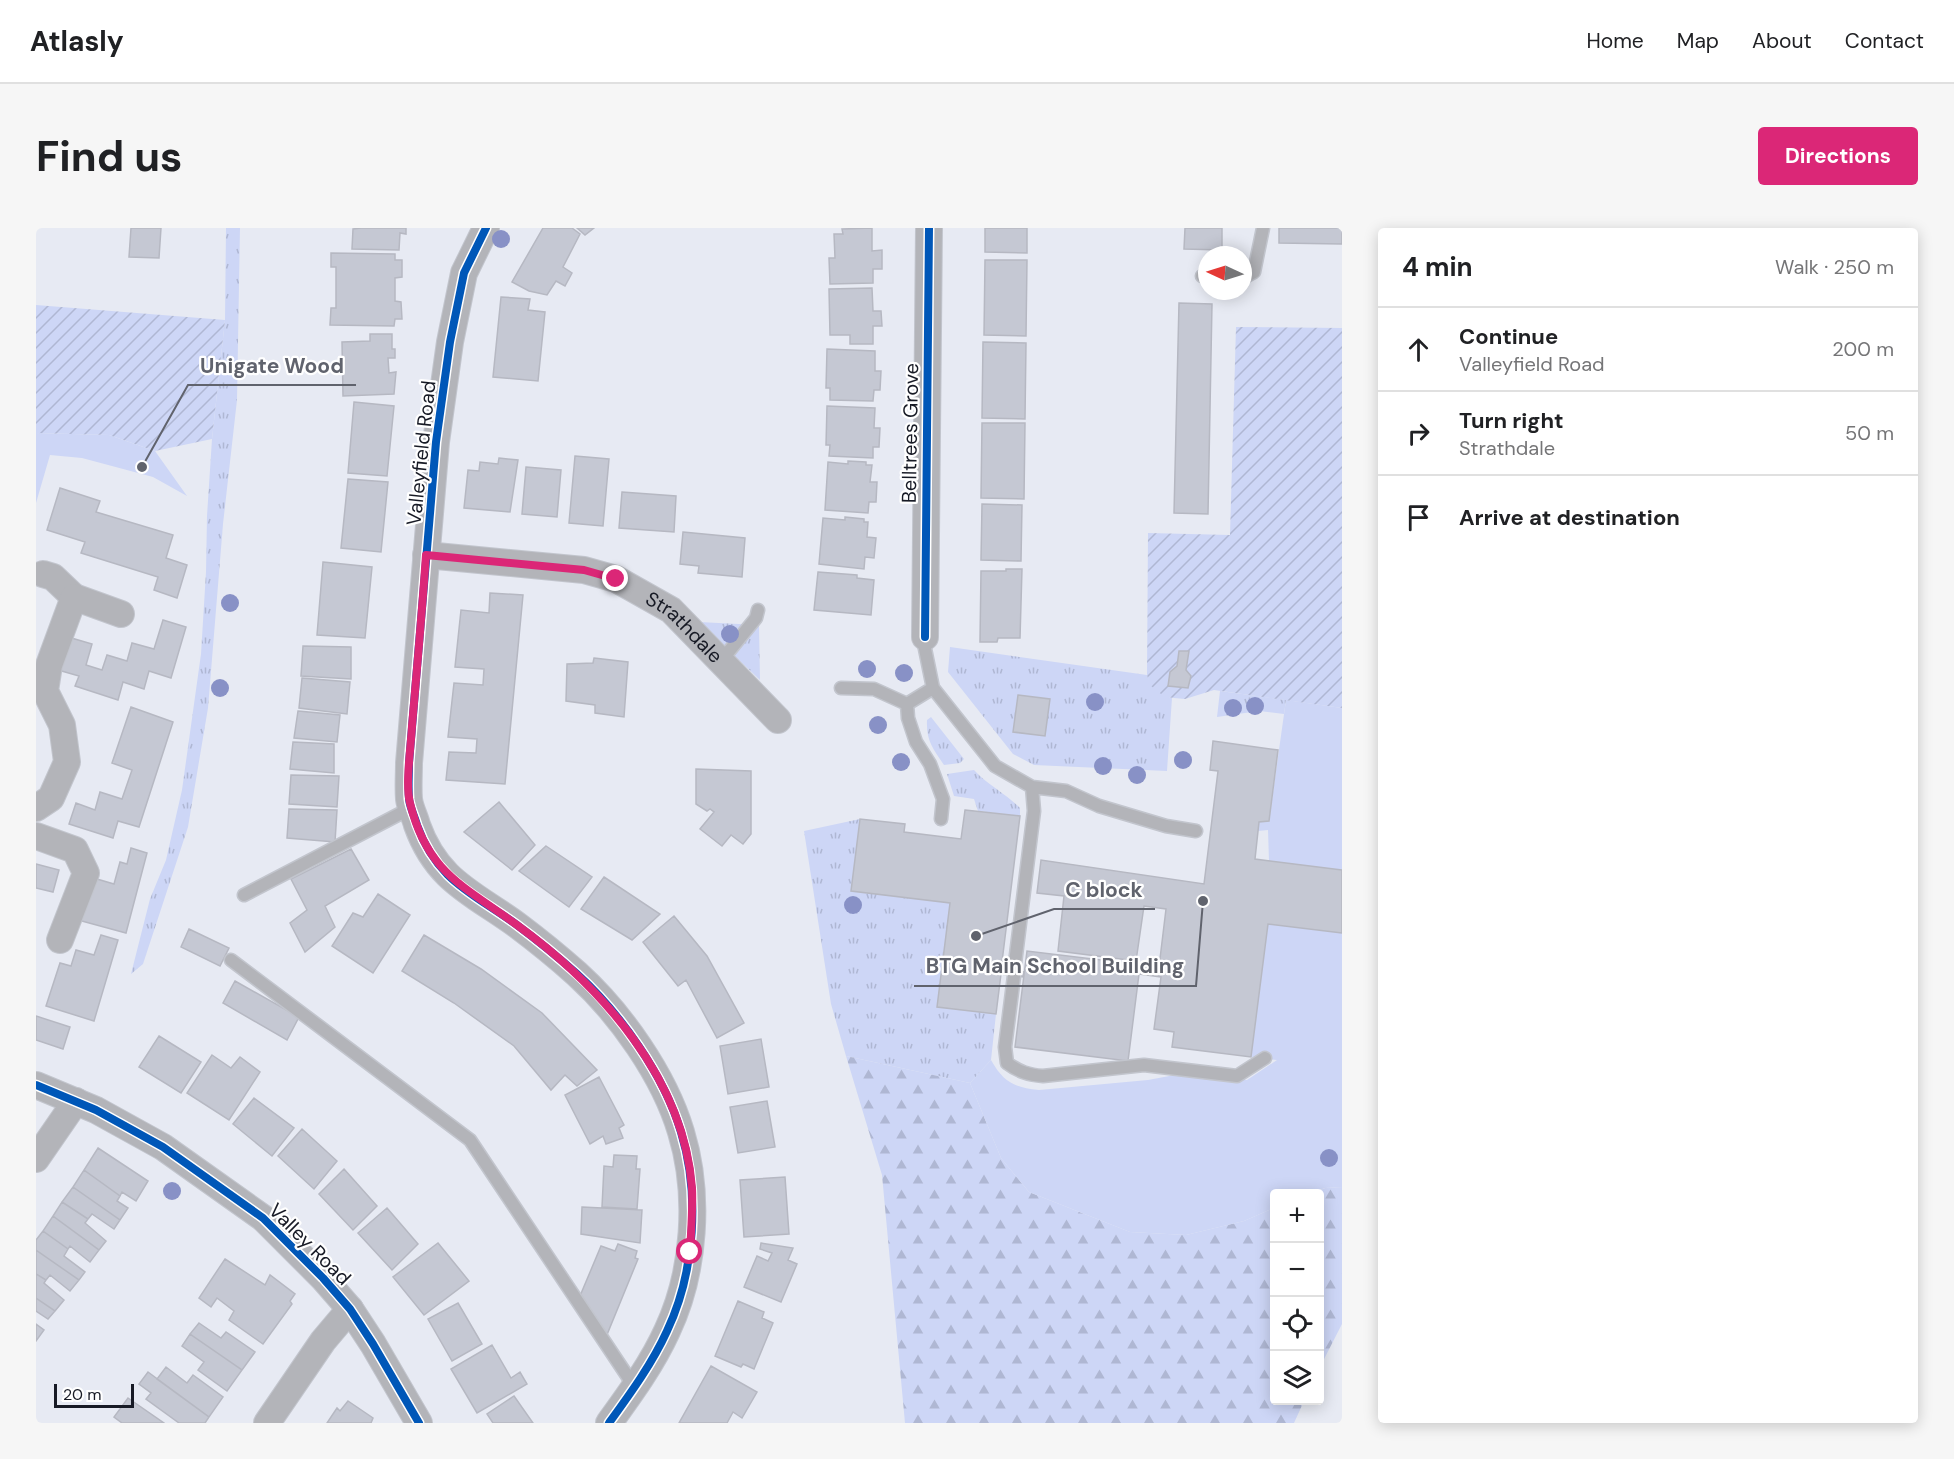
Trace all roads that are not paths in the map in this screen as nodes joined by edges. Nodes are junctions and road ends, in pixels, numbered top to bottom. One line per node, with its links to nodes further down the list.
1 (486, 228): 5 (street, Valleyfield Road)
2 (929, 228): 10 (street, Belltrees Grove)
3 (1263, 228): 4 (lane)
4 (1252, 273)
5 (426, 555): 11 (street, Strathdale); 18 (street, Valleyfield Road)
6 (43, 574): 7 (street)
7 (74, 597): 9 (street); 17 (street)
8 (758, 610): 11 (lane)
9 (121, 614)
10 (925, 638): 13 (lane)
11 (721, 661): 15 (street, Strathdale)
12 (841, 688): 14 (lane)
13 (933, 688): 14 (lane); 16 (lane)
14 (907, 705): 19 (lane)
15 (778, 720)
16 (1032, 787): 20 (lane); 25 (lane)
17 (36, 808)
18 (411, 808): 22 (lane); 30 (street, Valleyfield Road)
19 (940, 819)
20 (1196, 831)
21 (36, 836): 23 (street)
22 (244, 895)
23 (60, 940)
24 (231, 960): 30 (lane)
25 (1265, 1058)
26 (36, 1086): 27 (street, Valley Road)
27 (76, 1101): 28 (street); 29 (street, Valley Road)
28 (36, 1159)
29 (350, 1309): 31 (street); 32 (street, Valley Road)
30 (634, 1386): 33 (street, Valleyfield Road)
31 (267, 1423)
32 (419, 1423)
33 (609, 1423)

